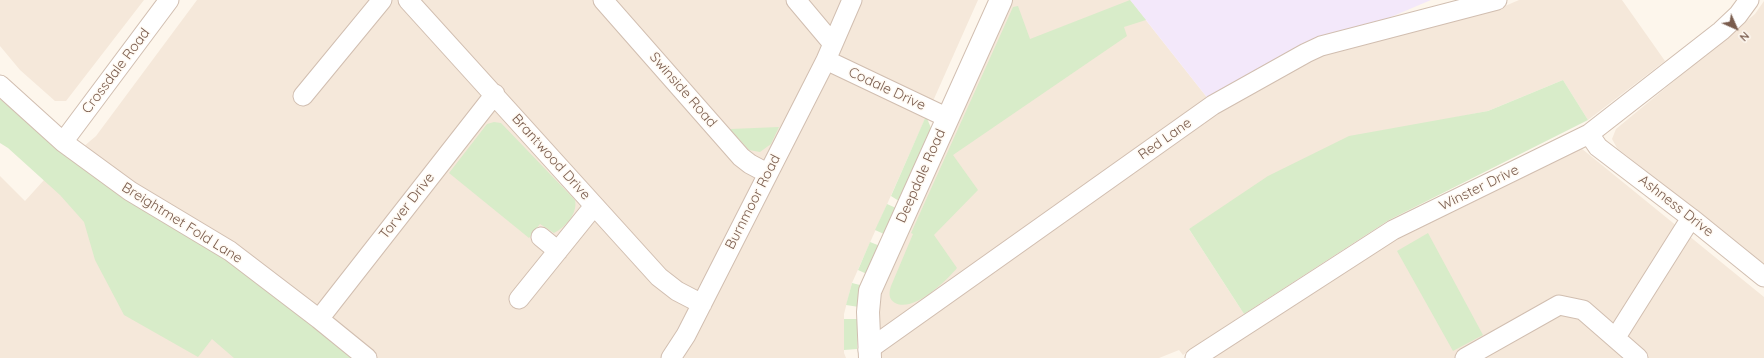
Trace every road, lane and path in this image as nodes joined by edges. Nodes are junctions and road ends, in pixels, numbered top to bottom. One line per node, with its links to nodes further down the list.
1 (169, 0): 16 (street, Crossdale Road)
2 (382, 0): 13 (street)
3 (408, 0): 12 (street, Brantwood Drive)
4 (604, 0): 17 (street, Swinside Road)
5 (796, 0): 10 (street)
6 (852, 0): 10 (street, Burnmoor Road)
7 (1001, 0): 14 (street, Deepdale Road)
8 (1498, 0): 27 (street, Red Lane)
9 (1749, 0): 15 (street, Winster Drive)
10 (829, 52): 14 (street, Codale Drive); 17 (street, Burnmoor Road)
11 (0, 84): 16 (street, Breightmet Fold Lane)
12 (494, 94): 18 (street, Brantwood Drive); 25 (street, Torver Drive)
13 (303, 96)
14 (948, 118): 27 (street, Deepdale Road)
15 (1589, 134): 19 (street, Ashness Drive); 28 (street, Winster Drive)
16 (63, 142): 25 (street, Breightmet Fold Lane)
17 (768, 173): 24 (street, Burnmoor Road)
18 (594, 206): 21 (street); 24 (street, Brantwood Drive)
19 (1691, 218): 22 (street, Ashness Drive); 26 (street)
20 (541, 237): 21 (street)
21 (558, 251): 23 (street)
22 (1764, 277)
23 (519, 299)
24 (702, 304): 30 (street, Burnmoor Road)
25 (319, 319): 29 (street, Breightmet Fold Lane)
26 (1616, 337): 31 (street); 32 (street)
27 (869, 354)
28 (1201, 357)
29 (367, 358)
30 (671, 358)
31 (1465, 358)
32 (1638, 358)

